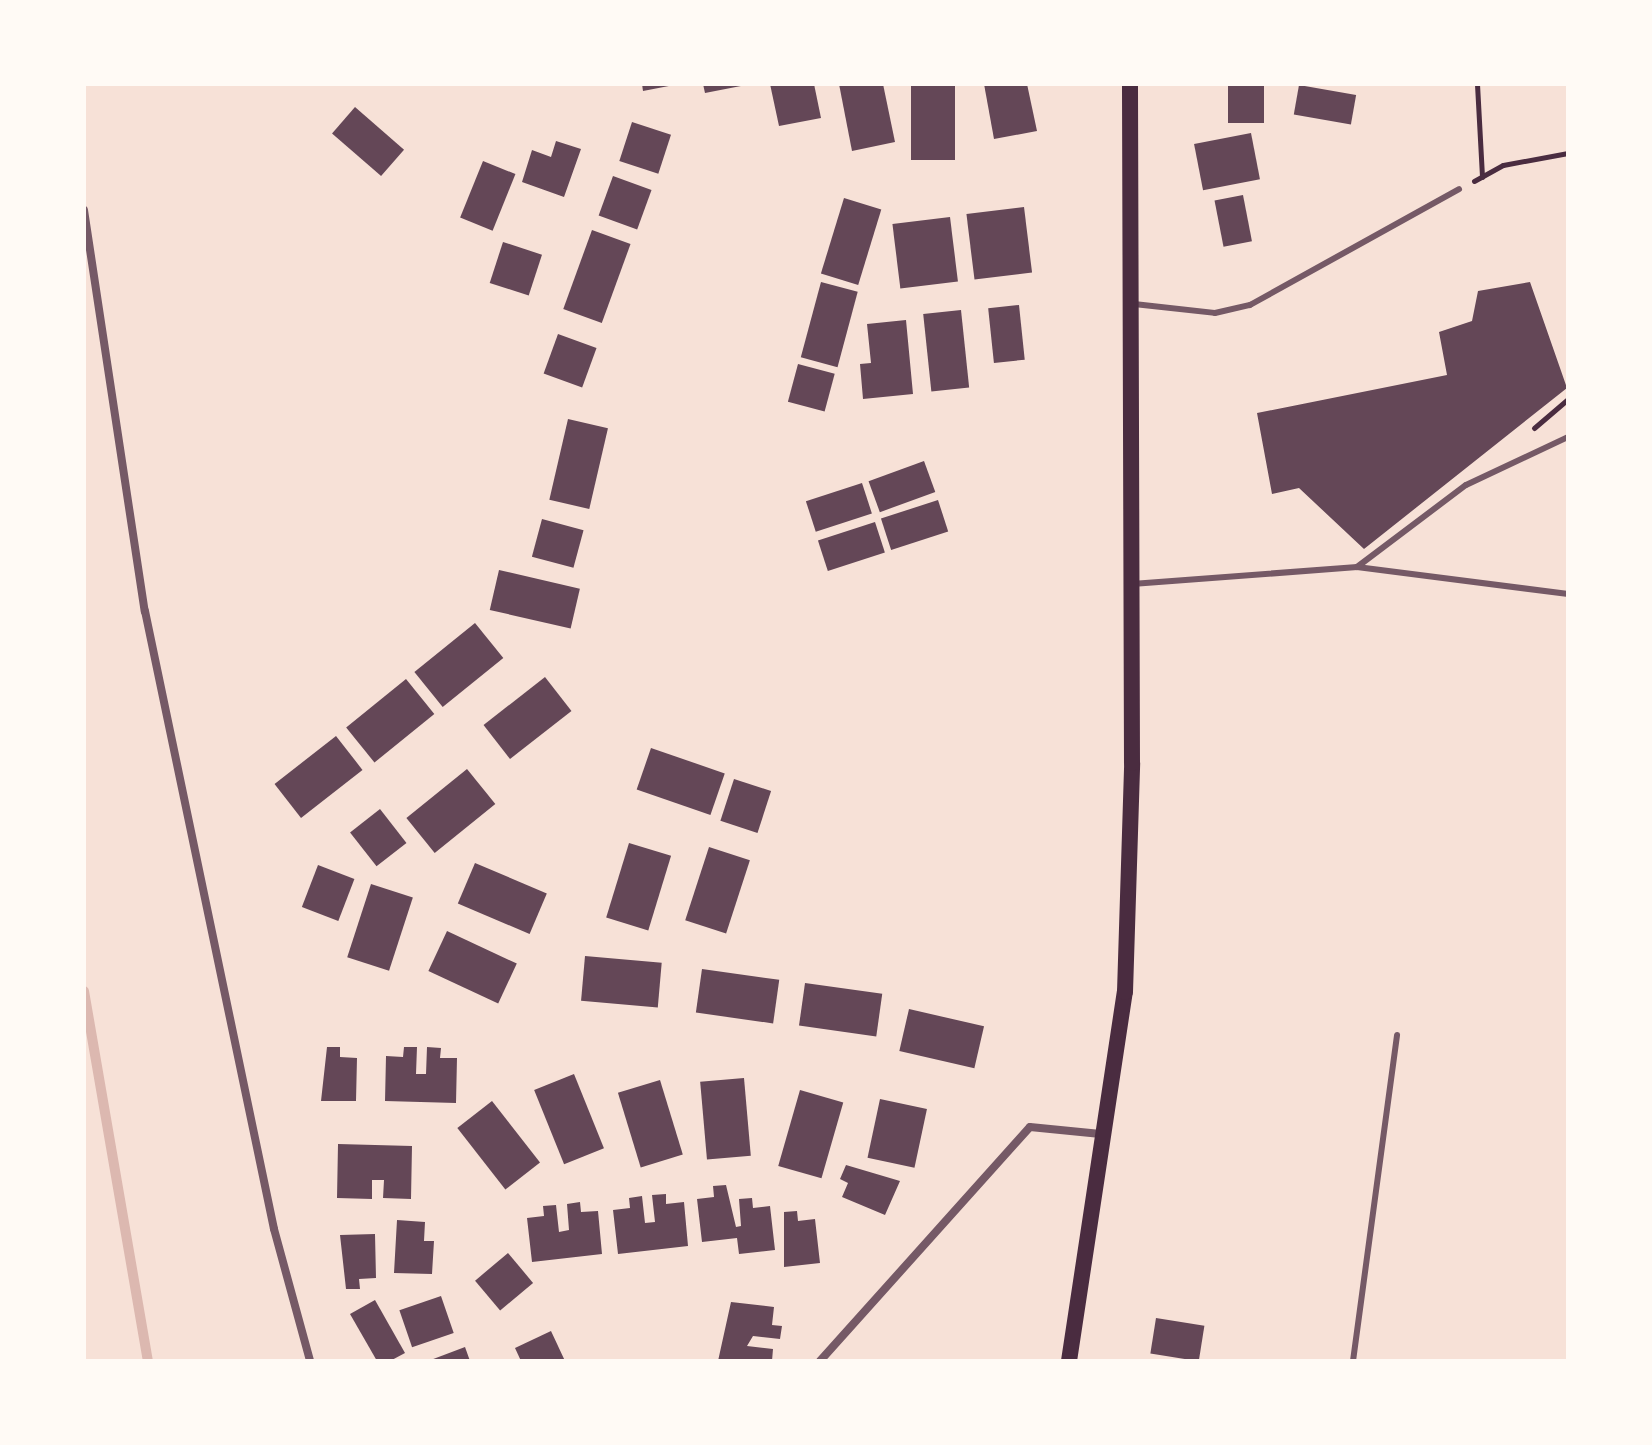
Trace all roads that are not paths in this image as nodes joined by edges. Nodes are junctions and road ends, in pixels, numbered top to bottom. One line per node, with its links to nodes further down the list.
1 (1130, 84): 4 (main road)
2 (1459, 189): 4 (lane)
3 (84, 210): 11 (street)
4 (1131, 303): 7 (main road)
5 (1568, 437): 6 (lane)
6 (1357, 567): 7 (lane); 8 (lane)
7 (1128, 584): 10 (main road)
8 (1568, 594)
9 (1397, 1035): 14 (lane)
10 (1101, 1134): 12 (street); 13 (main road)
11 (310, 1361)
12 (820, 1361)
13 (1069, 1361)
14 (1353, 1361)

